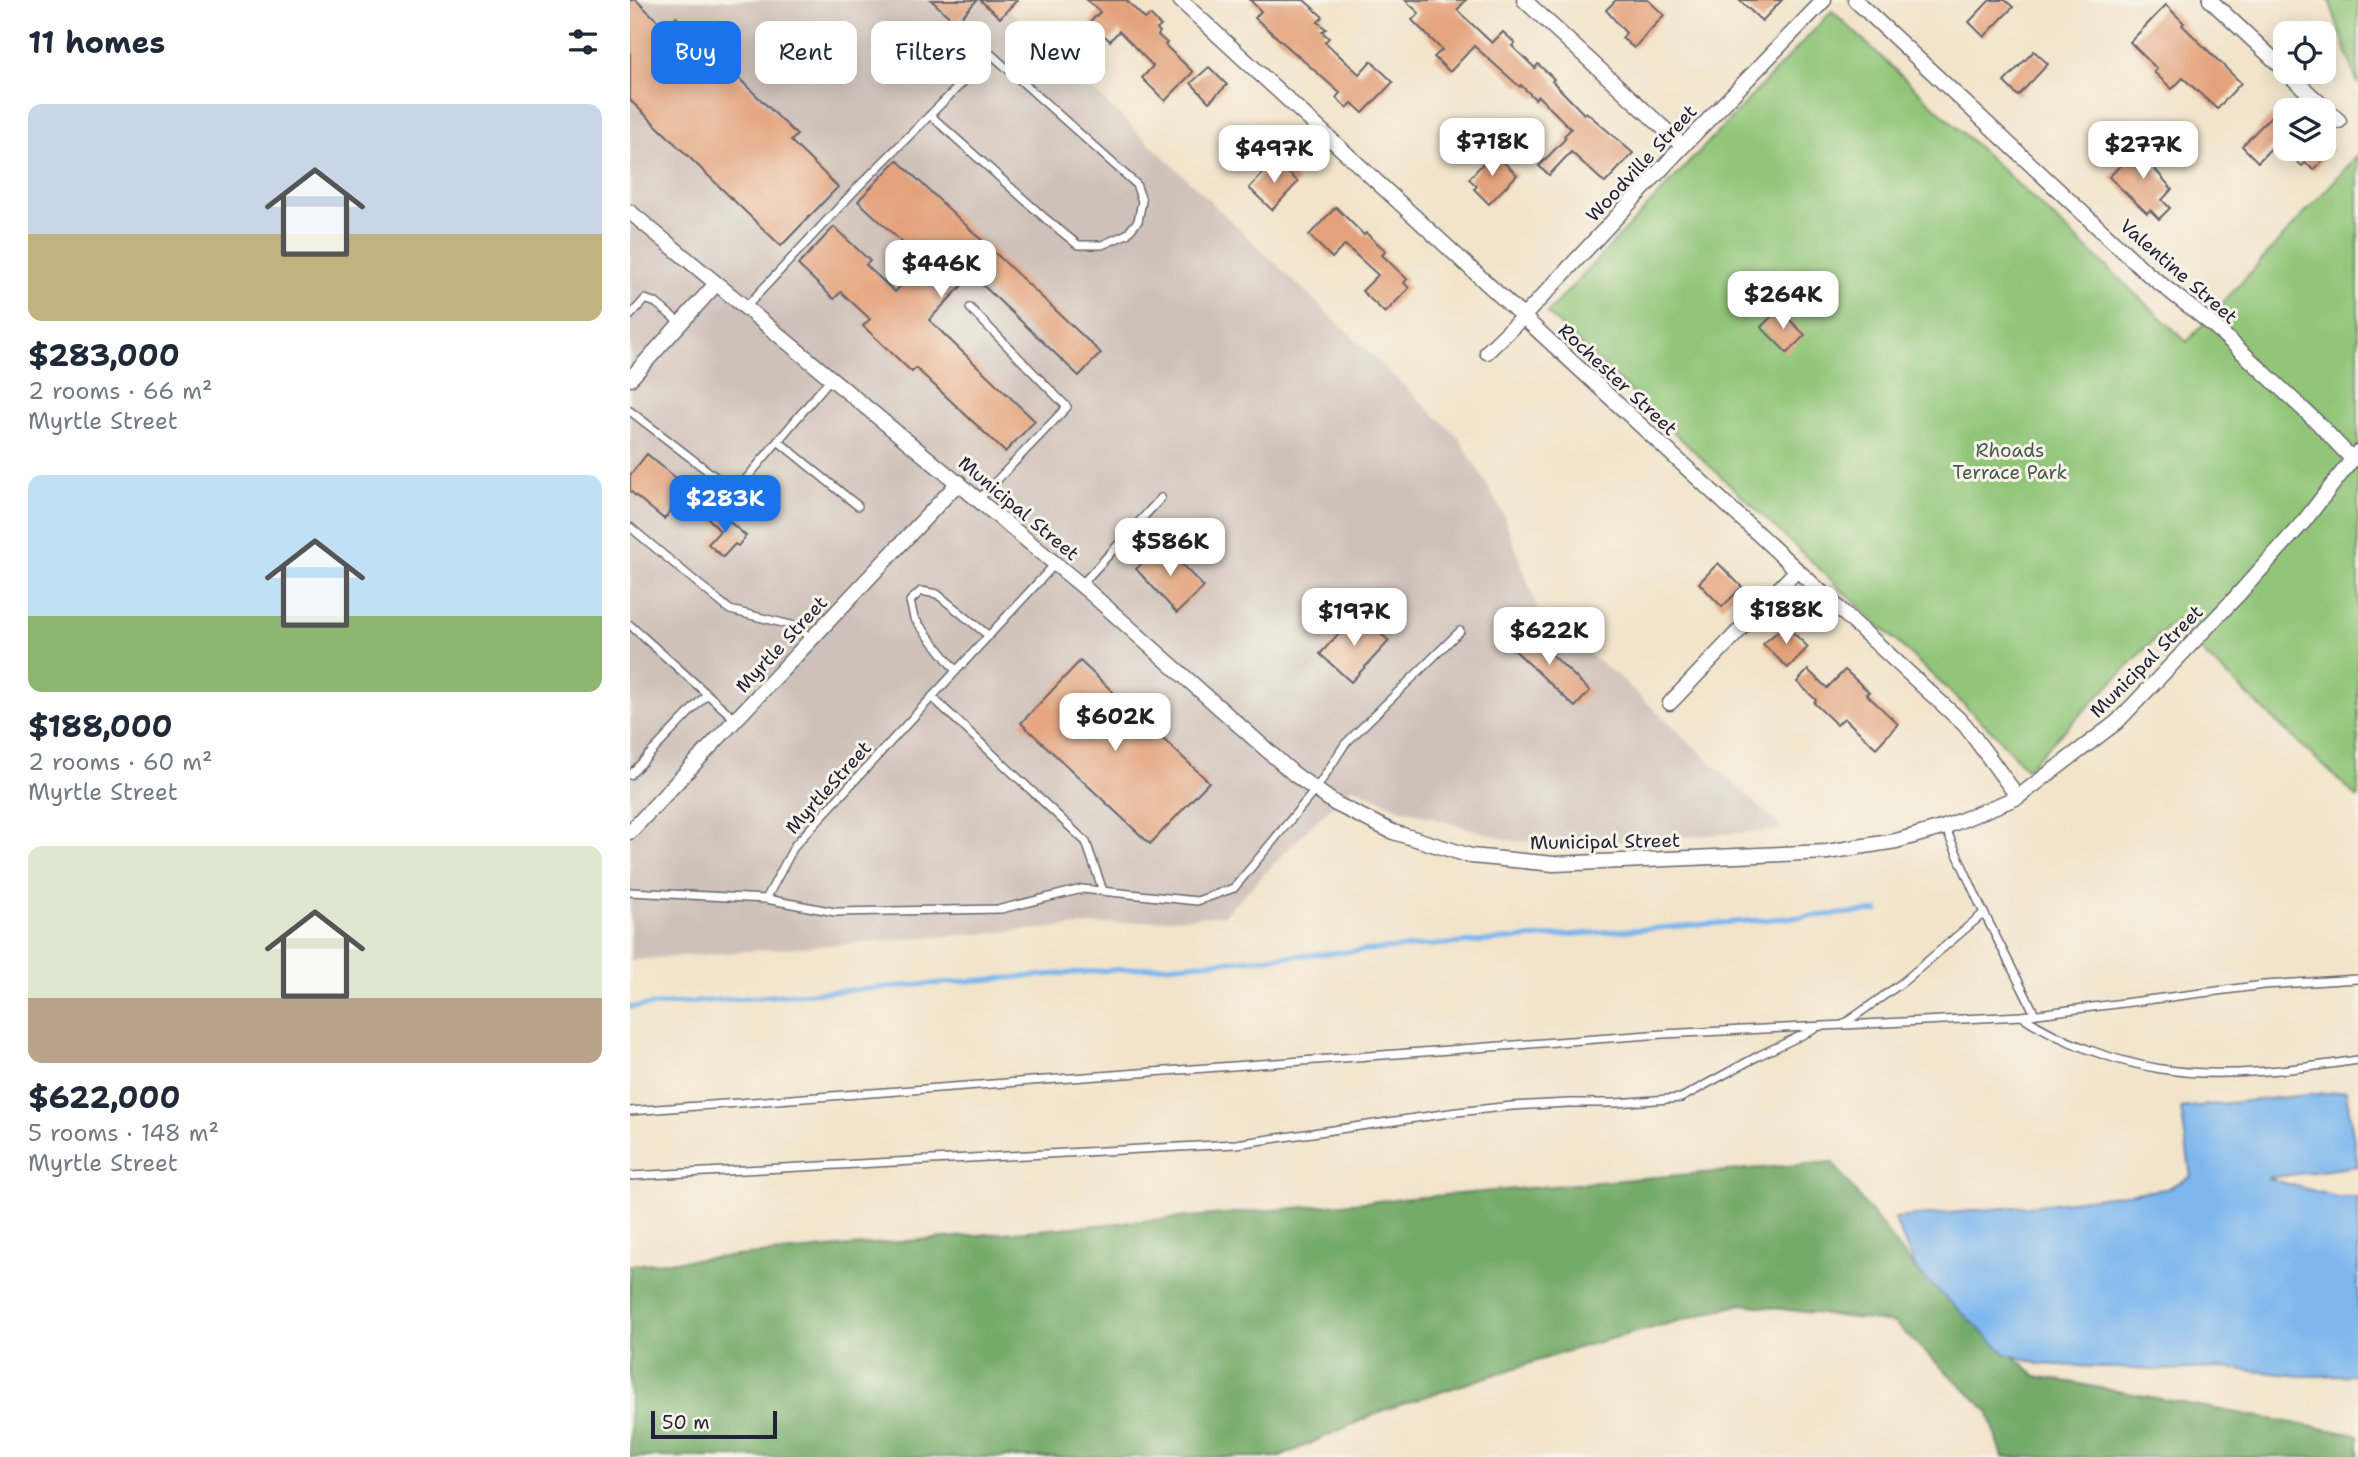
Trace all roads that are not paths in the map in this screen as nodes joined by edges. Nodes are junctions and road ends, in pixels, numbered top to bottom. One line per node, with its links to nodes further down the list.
1 (1180, 0): 16 (street, Rochester Street)
2 (1524, 0): 10 (street)
3 (1824, 0): 10 (street, Woodville Street)
4 (1855, 0): 23 (street, Valentine Street)
5 (2210, 0): 6 (street)
6 (2273, 59)
7 (2300, 84): 9 (street)
8 (930, 115): 8 (lane); 13 (lane)
9 (2339, 121)
10 (1683, 146): 16 (street, Woodville Street)
11 (630, 212): 12 (street, Municipal Street)
12 (716, 284): 13 (street, Municipal Street); 17 (street)
13 (745, 308): 19 (street, Municipal Street)
14 (970, 308): 26 (lane)
15 (630, 316): 17 (lane)
16 (1523, 317): 18 (street, Woodville Street); 30 (street, Rochester Street)
17 (680, 323): 20 (street)
18 (1488, 352)
19 (831, 378): 22 (lane); 24 (street, Municipal Street)
20 (630, 379)
21 (630, 411): 22 (lane)
22 (778, 441): 27 (lane)
23 (2356, 458): 43 (street, Municipal Street)
24 (959, 482): 26 (street, Municipal Street); 35 (street, Myrtle Street)
25 (1161, 498): 31 (lane)
26 (979, 499): 29 (street, Municipal Street)
27 (858, 506)
28 (630, 527): 35 (lane)
29 (1056, 564): 31 (street, Municipal Street); 34 (lane, MyrtleStreet)
30 (1797, 570): 39 (street); 43 (street, Rochester Street)
31 (1081, 584): 42 (street, Municipal Street)
32 (630, 625): 37 (lane)
33 (1460, 631): 42 (lane)
34 (989, 636): 36 (lane, MyrtleStreet); 36 (lane)
35 (812, 639): 40 (street, Myrtle Street)
36 (956, 671): 38 (lane, MyrtleStreet)
37 (708, 694): 40 (lane); 41 (lane)
38 (932, 697): 46 (lane); 48 (lane, MyrtleStreet)
39 (1670, 703)
40 (736, 720): 45 (street, Myrtle Street)
41 (630, 775)
42 (1316, 789): 44 (street, Municipal Street); 46 (lane)
43 (2018, 797): 44 (street, Municipal Street)
44 (1945, 827): 49 (lane)
45 (630, 832)
46 (1103, 891): 48 (lane)
47 (630, 892): 48 (lane)
48 (766, 899)
49 (1984, 914): 51 (lane); 53 (lane)
50 (2358, 979): 51 (lane)
51 (2035, 1014): 52 (lane)
52 (2022, 1016): 53 (lane); 55 (lane)
53 (1844, 1024): 54 (lane)
54 (1819, 1027): 56 (lane); 57 (lane)
55 (2358, 1060)
56 (630, 1111)
57 (630, 1177)

